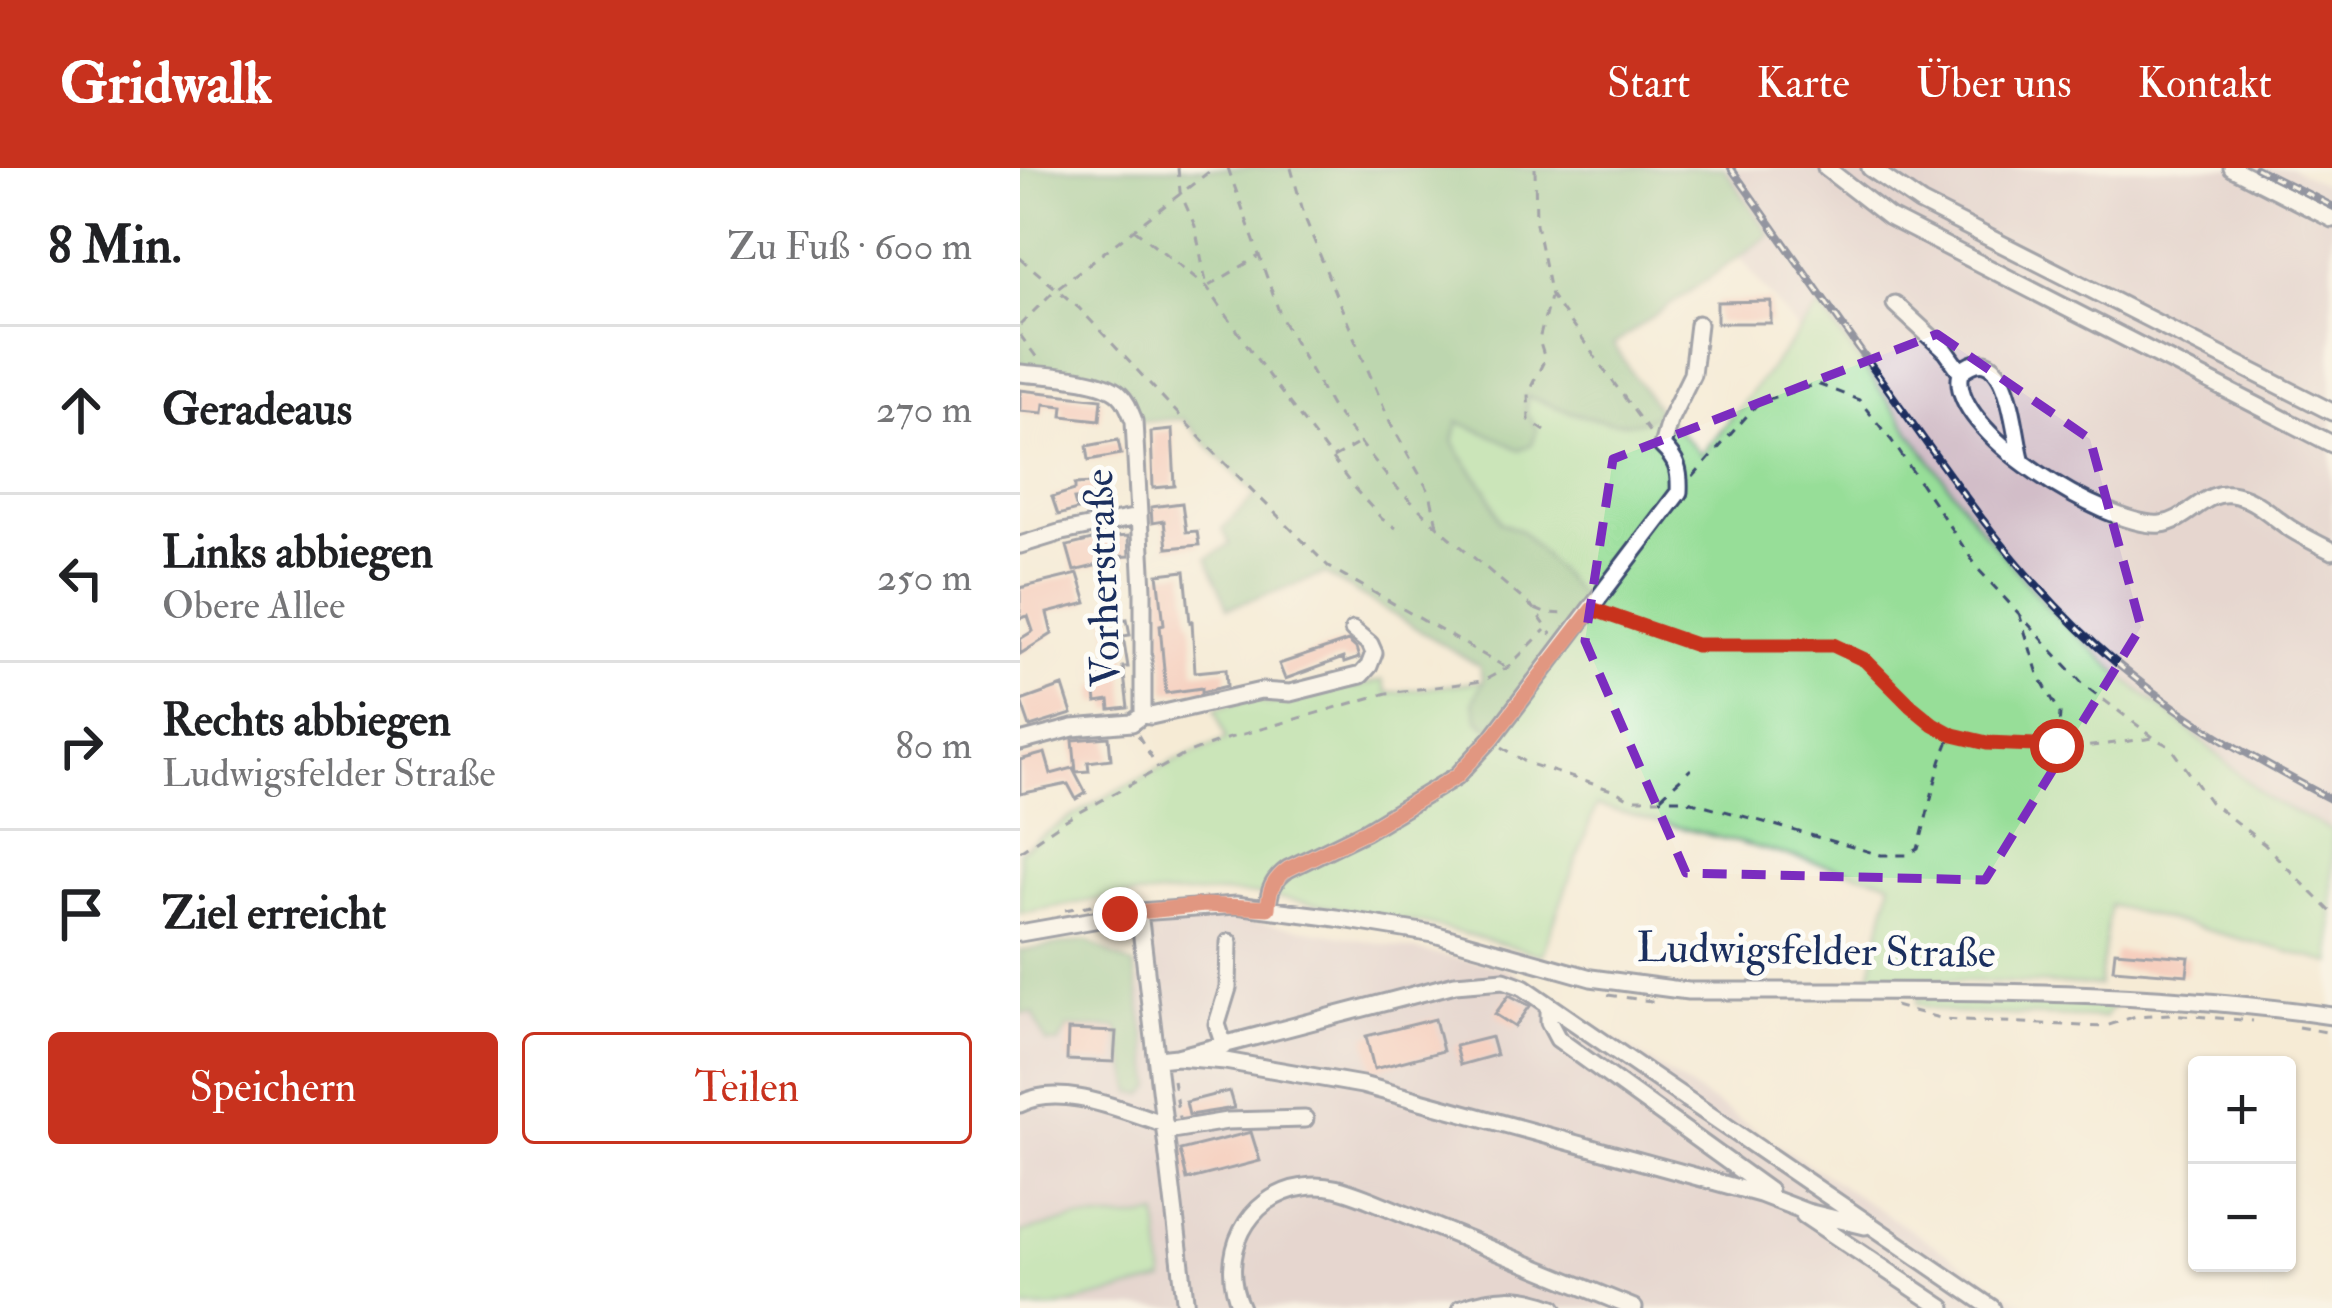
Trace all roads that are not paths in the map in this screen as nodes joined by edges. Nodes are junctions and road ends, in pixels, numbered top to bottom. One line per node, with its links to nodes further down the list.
1 (1826, 168): 10 (street)
2 (1870, 168): 9 (street)
3 (2232, 168): 4 (street)
4 (2332, 219)
5 (1895, 304): 7 (street)
6 (1697, 324): 18 (street)
7 (1961, 372): 11 (street); 11 (street)
8 (1020, 373): 12 (street, Vorherstraße)
9 (2332, 412)
10 (2332, 444)
11 (2022, 461): 14 (street)
12 (1138, 518): 13 (street); 16 (street, Vorherstraße)
13 (1020, 545)
14 (2332, 551)
15 (1353, 631): 16 (street, Vorherstraße)
16 (1137, 719): 17 (street)
17 (1020, 742)
18 (1268, 908): 19 (street, Ludwigsfelder Straße); 23 (street, Ludwigsfelder Straße)
19 (1139, 912): 20 (street, Ludwigsfelder Straße); 26 (street)
20 (1020, 933)
21 (1229, 942): 24 (street)
22 (1549, 1005): 24 (street); 30 (street); 31 (street)
23 (2332, 1016)
24 (1224, 1046): 25 (street)
25 (1177, 1057): 26 (street); 30 (street)
26 (1158, 1059): 29 (street)
27 (1020, 1103): 29 (street)
28 (1305, 1119): 29 (street)
29 (1165, 1128): 32 (street)
30 (1788, 1205): 31 (street); 37 (street)
31 (1878, 1229): 38 (street)
32 (1186, 1308)
33 (1241, 1308): 36 (street)
34 (1461, 1308): 35 (street)
35 (1554, 1308)
36 (1634, 1308)
37 (1943, 1308)
38 (1992, 1308)

